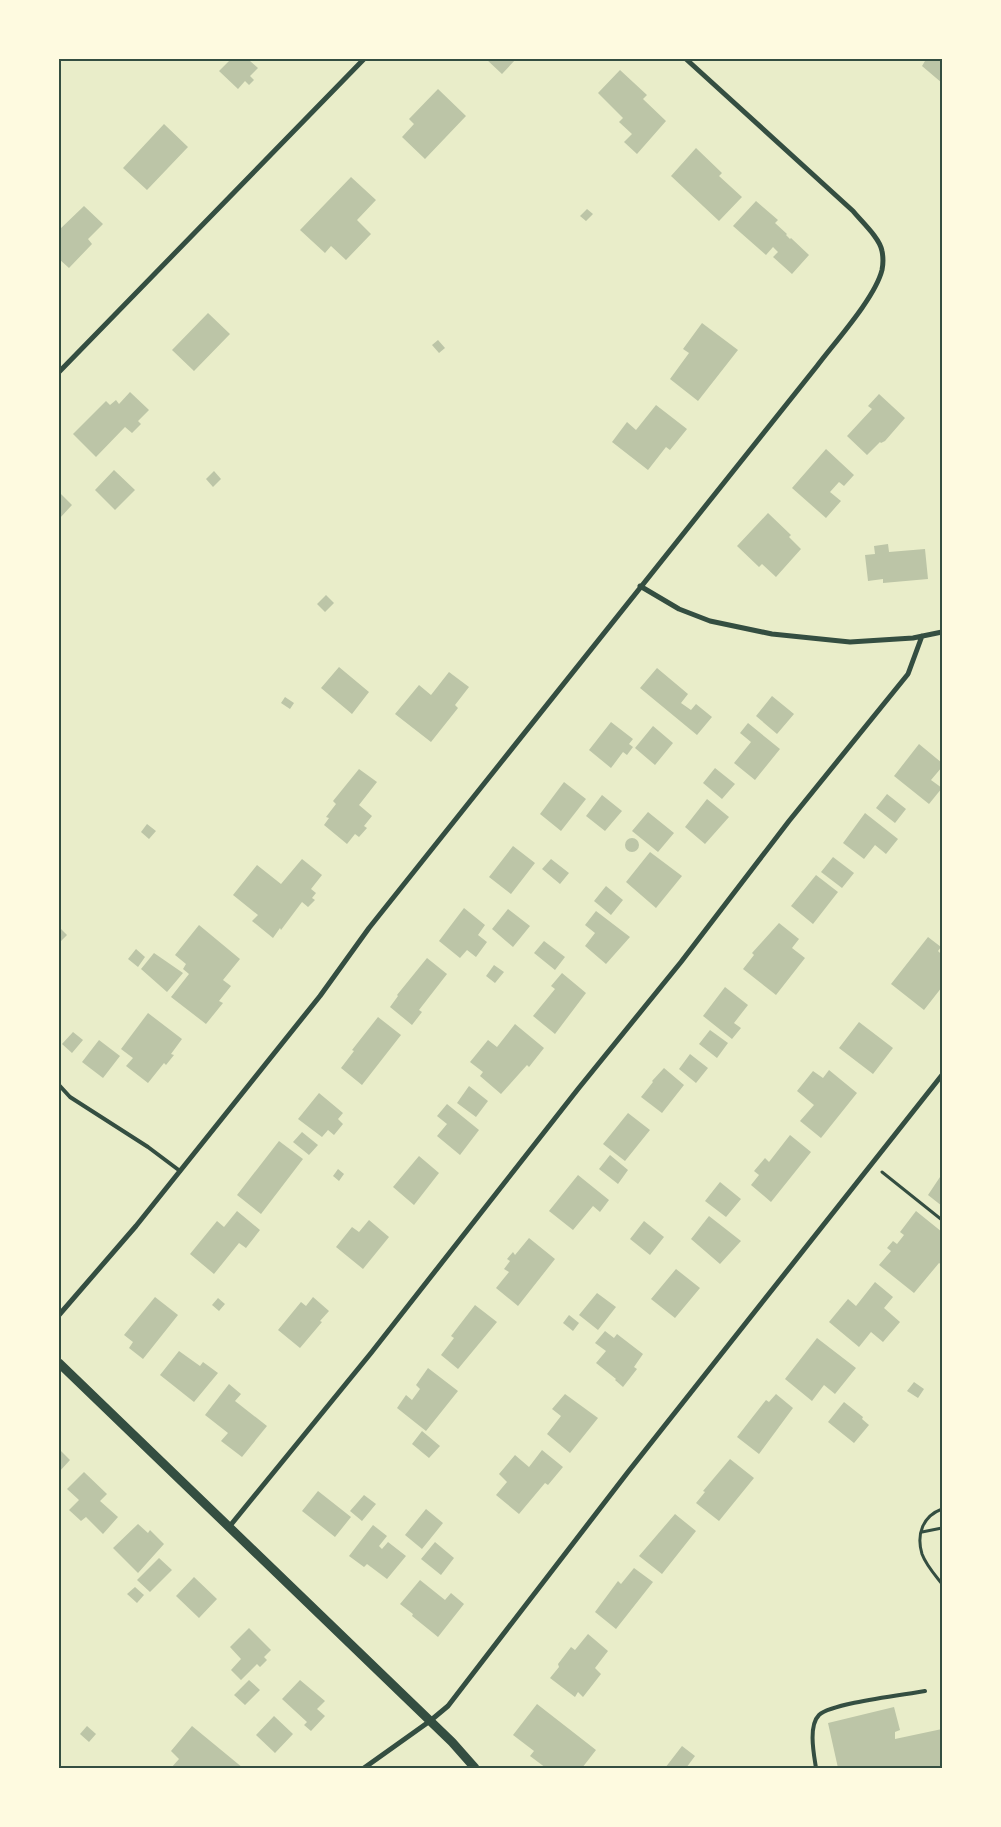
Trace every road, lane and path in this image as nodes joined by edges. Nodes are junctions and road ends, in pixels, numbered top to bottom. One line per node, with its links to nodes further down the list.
1 (364, 59): 3 (street)
2 (686, 59): 4 (street)
3 (59, 372)
4 (640, 586): 6 (street); 10 (street)
5 (942, 632): 6 (street)
6 (922, 636): 15 (street)
7 (942, 1075): 9 (street)
8 (59, 1085): 10 (lane)
9 (872, 1164): 11 (path); 20 (street)
10 (180, 1171): 12 (street)
11 (942, 1220)
12 (59, 1315)
13 (59, 1363): 15 (street)
14 (942, 1509): 17 (path)
15 (229, 1527): 20 (street)
16 (942, 1528): 17 (path)
17 (922, 1532): 18 (path)
18 (942, 1584)
19 (925, 1691): 23 (lane)
20 (430, 1721): 21 (street); 22 (street)
21 (364, 1768)
22 (475, 1768)
23 (816, 1768)

